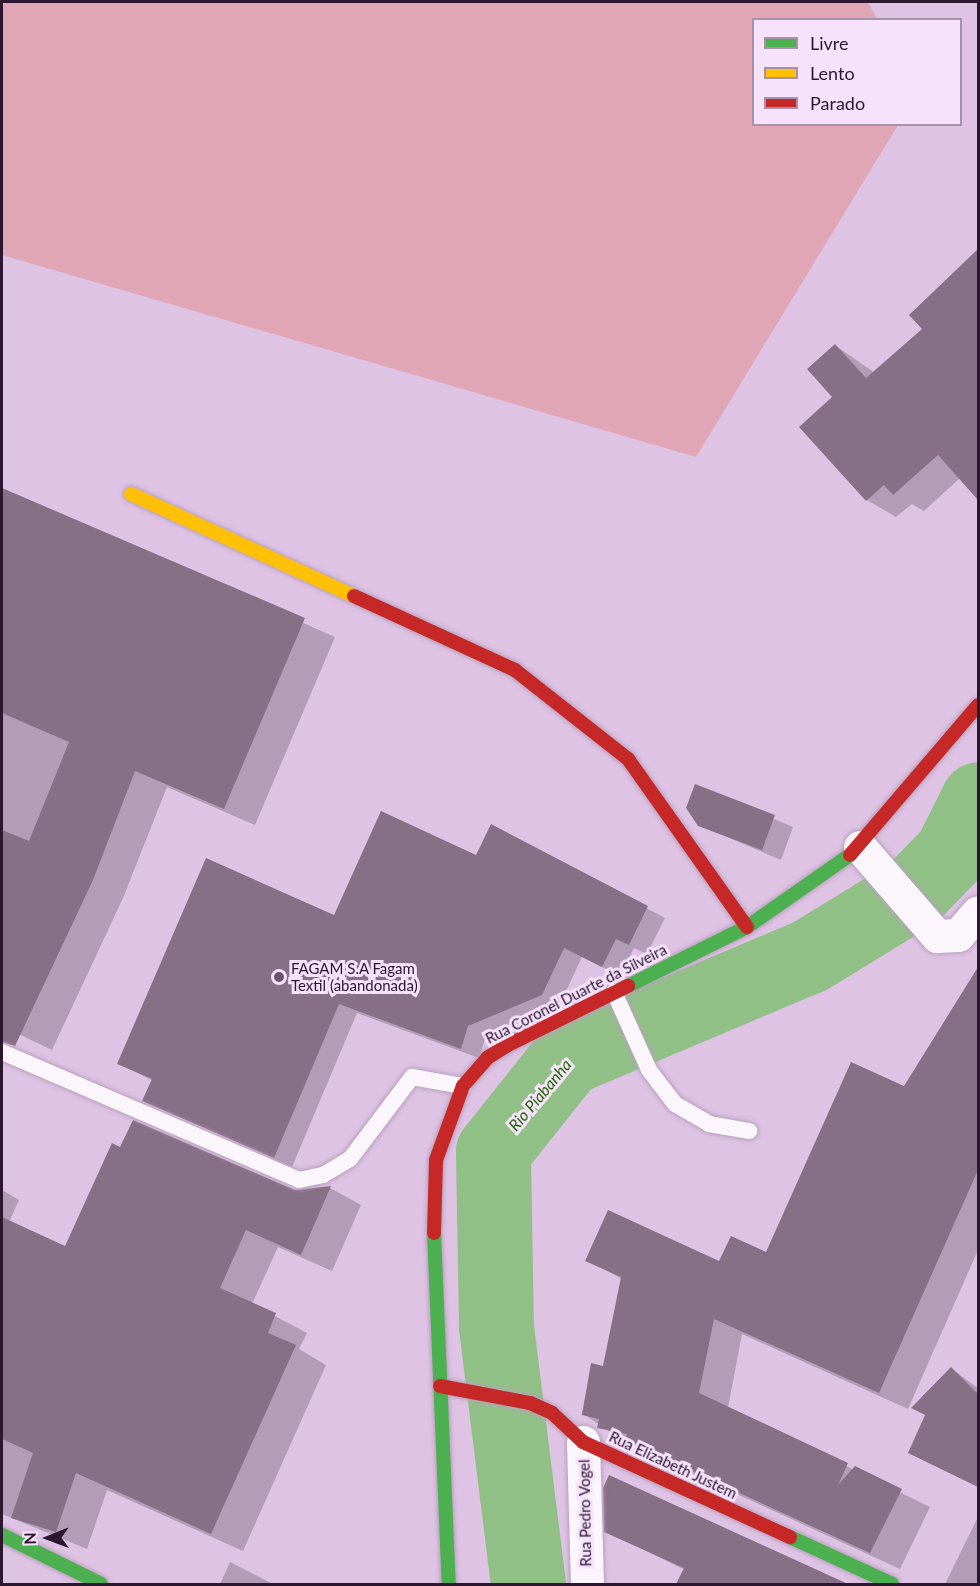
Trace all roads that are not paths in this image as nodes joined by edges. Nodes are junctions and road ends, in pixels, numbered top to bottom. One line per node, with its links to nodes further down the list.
1 (131, 494): 5 (street)
2 (978, 705): 3 (street, Rua Coronel Duarte da Silveira)
3 (860, 847): 4 (street); 5 (street, Rua Coronel Duarte da Silveira)
4 (978, 912)
5 (747, 927): 6 (street, Rua Coronel Duarte da Silveira)
6 (614, 992): 8 (street, Rua Coronel Duarte da Silveira); 9 (lane)
7 (2, 1052): 8 (lane)
8 (463, 1086): 10 (street, Rua Coronel Duarte da Silveira)
9 (749, 1131)
10 (440, 1386): 11 (street, Rua Elizabeth Justem); 14 (street, Rua Coronel Duarte da Silveira)
11 (583, 1442): 15 (street, Rua Pedro Vogel); 16 (street, Rua Elizabeth Justem)
12 (2, 1535): 13 (street)
13 (101, 1584)
14 (449, 1584)
15 (587, 1584)
16 (892, 1584)

